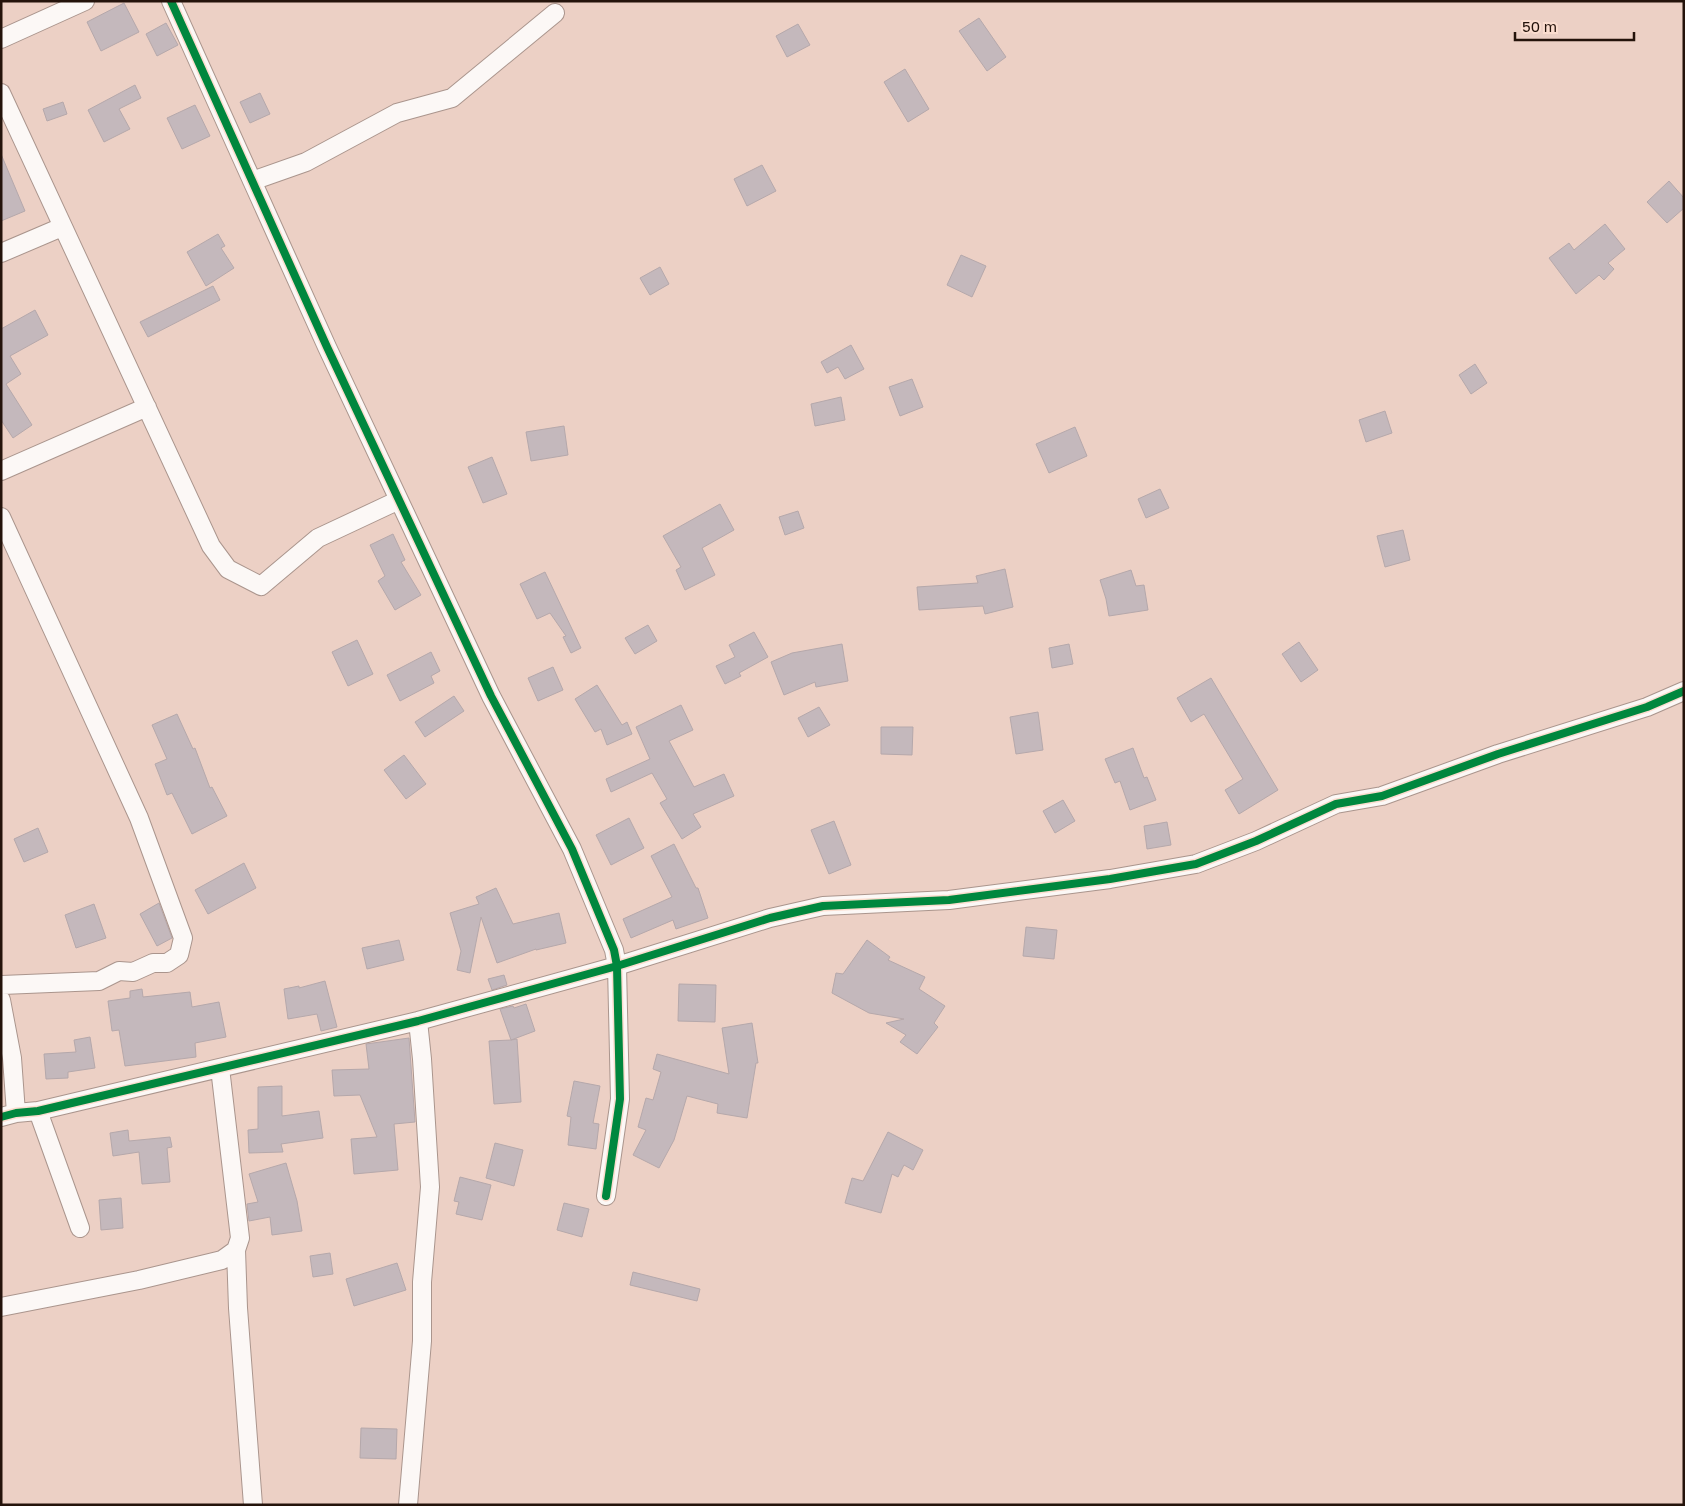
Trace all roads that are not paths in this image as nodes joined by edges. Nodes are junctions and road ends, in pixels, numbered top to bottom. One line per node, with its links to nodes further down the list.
1 (85, 1): 4 (street)
2 (171, 1): 6 (street)
3 (554, 13): 6 (street)
4 (1, 39)
5 (1, 93): 7 (street)
6 (252, 181): 11 (street)
7 (62, 227): 8 (street); 9 (street)
8 (1, 253)
9 (147, 407): 10 (street); 11 (street)
10 (1, 471)
11 (398, 500): 14 (street)
12 (1, 517): 15 (street)
13 (1684, 691): 14 (street)
14 (617, 966): 16 (street); 20 (street)
15 (2, 990): 19 (street)
16 (418, 1021): 17 (street); 25 (street)
17 (220, 1068): 18 (street); 22 (street)
18 (38, 1111): 19 (street); 21 (street)
19 (9, 1115)
20 (606, 1196)
21 (80, 1228)
22 (236, 1250): 23 (street); 24 (street)
23 (1, 1306)
24 (253, 1505)
25 (408, 1505)

